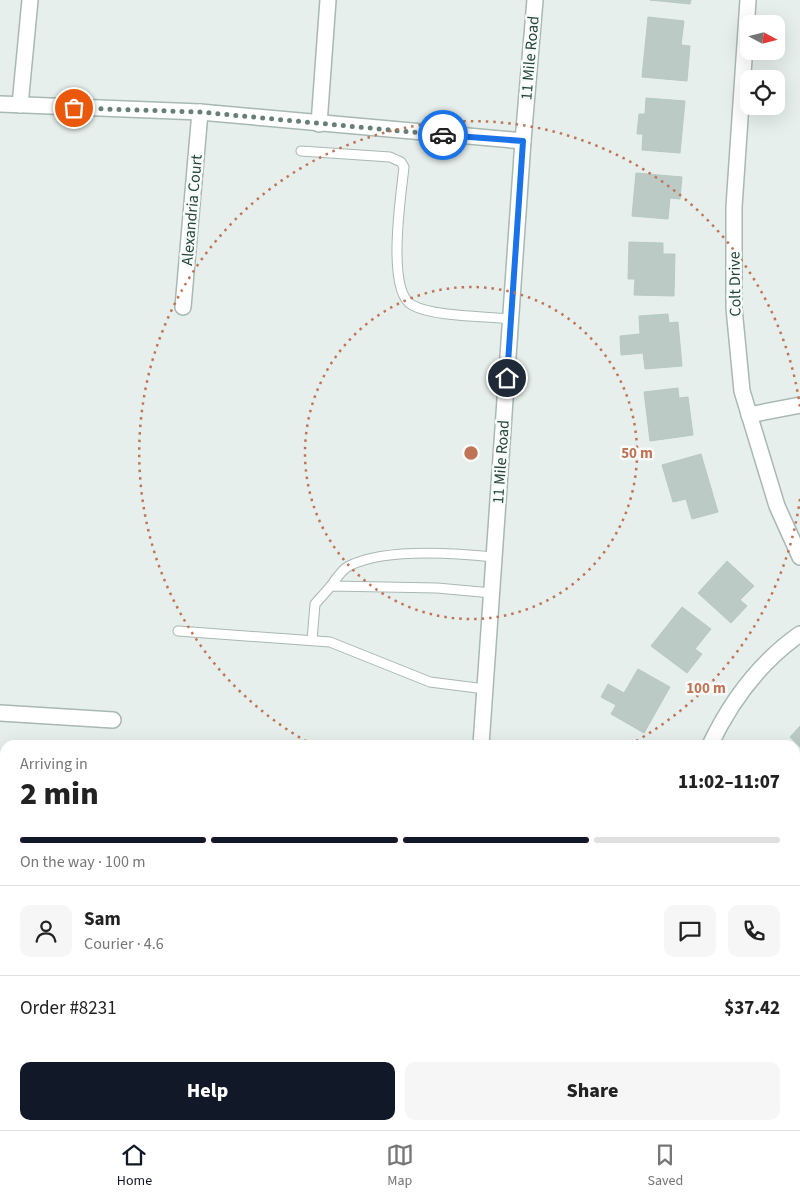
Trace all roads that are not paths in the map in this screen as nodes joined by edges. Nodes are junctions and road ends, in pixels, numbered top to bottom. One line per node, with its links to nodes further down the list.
1 (30, 0): 6 (street)
2 (328, 0): 8 (street)
3 (535, 0): 9 (street, 11 Mile Road)
4 (748, 0): 14 (street, Colt Drive)
5 (0, 104): 6 (street)
6 (20, 105): 7 (street)
7 (200, 112): 8 (street); 11 (street, Alexandria Court)
8 (319, 124): 9 (street)
9 (523, 141): 12 (street, 11 Mile Road)
10 (301, 151): 12 (lane)
11 (183, 307)
12 (511, 319): 15 (street, 11 Mile Road)
13 (800, 405): 14 (street)
14 (749, 415): 16 (street, Colt Drive)
15 (494, 557): 17 (lane); 18 (street, 11 Mile Road)
16 (800, 558)
17 (331, 586): 18 (lane); 21 (lane)
18 (492, 593): 22 (street, 11 Mile Road)
19 (178, 631): 21 (lane)
20 (800, 634): 26 (street)
21 (312, 640): 22 (lane)
22 (485, 689): 25 (street, 11 Mile Road)
23 (0, 714): 24 (street)
24 (112, 720)
25 (480, 740)
26 (712, 740)

